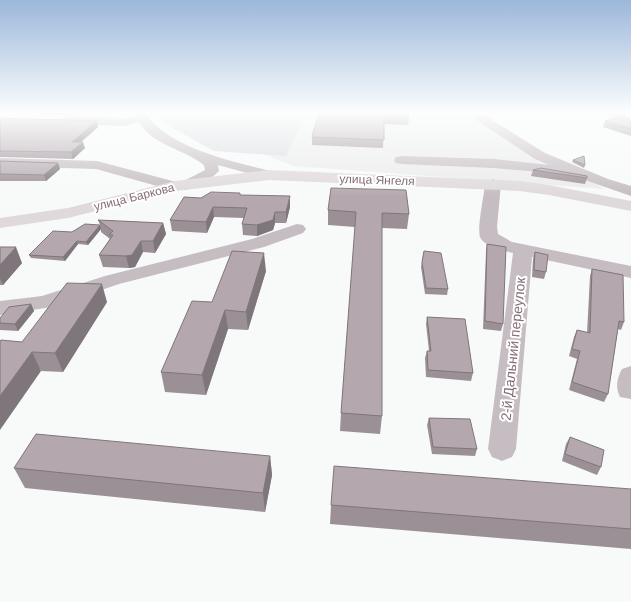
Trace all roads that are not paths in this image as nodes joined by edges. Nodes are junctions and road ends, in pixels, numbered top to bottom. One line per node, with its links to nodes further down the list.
1 (171, 141): 3 (street, улица Янгеля)
2 (516, 141): 7 (street)
3 (199, 154): 6 (street, улица Янгеля); 9 (street)
4 (401, 160): 7 (street)
5 (0, 162): 9 (street)
6 (269, 174): 8 (main road, улица Янгеля); 9 (main road, улица Баркова)
7 (586, 175): 10 (street)
8 (493, 184): 11 (main road, улица Янгеля); 14 (street)
9 (180, 185): 12 (main road, улица Баркова)
10 (631, 191)
11 (631, 206)
12 (0, 223)
13 (297, 229): 16 (street)
14 (523, 250): 15 (street); 17 (street, 2-й Дальний переулок)
15 (631, 272)
16 (0, 308)
17 (502, 449)

